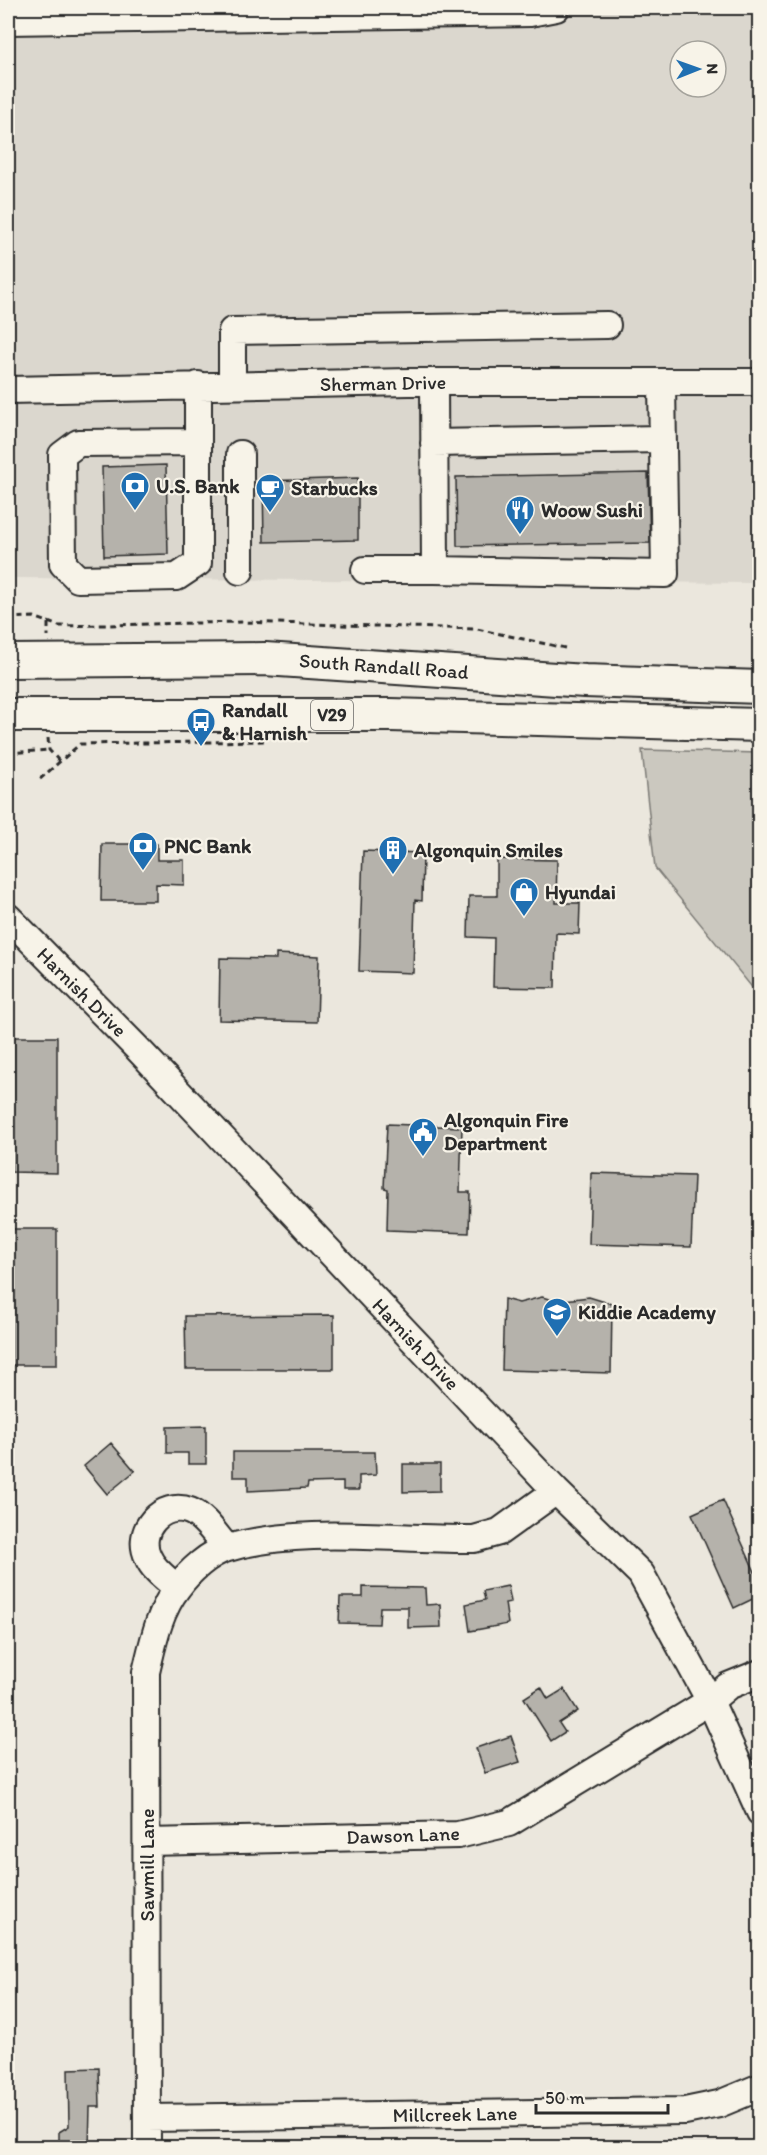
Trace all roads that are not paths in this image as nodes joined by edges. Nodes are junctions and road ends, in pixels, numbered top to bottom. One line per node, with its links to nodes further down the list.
1 (556, 8): 2 (street)
2 (8, 21)
3 (607, 325): 8 (street)
4 (434, 382): 6 (street, Sherman Drive); 8 (street, Sherman Drive); 12 (street)
5 (759, 382): 6 (street, Sherman Drive)
6 (662, 384): 10 (street)
7 (198, 385): 8 (street, Sherman Drive); 9 (street, Sherman Drive); 11 (street)
8 (232, 385)
9 (8, 390)
10 (662, 439): 12 (street); 15 (street)
11 (198, 442): 11 (street)
12 (434, 443): 15 (street)
13 (240, 454): 16 (street)
14 (365, 570): 15 (street)
15 (435, 570)
16 (240, 571)
17 (8, 660): 18 (main road, South Randall Road)
18 (759, 687)
19 (8, 715): 20 (main road, V29)
20 (759, 725)
21 (8, 912): 22 (street, Harnish Drive)
22 (556, 1491): 23 (street, Sawmill Lane); 26 (street, Harnish Drive)
23 (227, 1548): 24 (street, Sawmill Lane); 24 (street)
24 (177, 1588): 28 (street, Sawmill Lane)
25 (759, 1673): 26 (street, Dawson Lane)
26 (710, 1701): 27 (street, Harnish Drive); 28 (street, Dawson Lane)
27 (759, 1812)
28 (147, 1842): 30 (street, Sawmill Lane)
29 (759, 2087): 30 (street, Millcreek Lane)
30 (147, 2118): 31 (street, Sawmill Lane)
31 (147, 2148)

